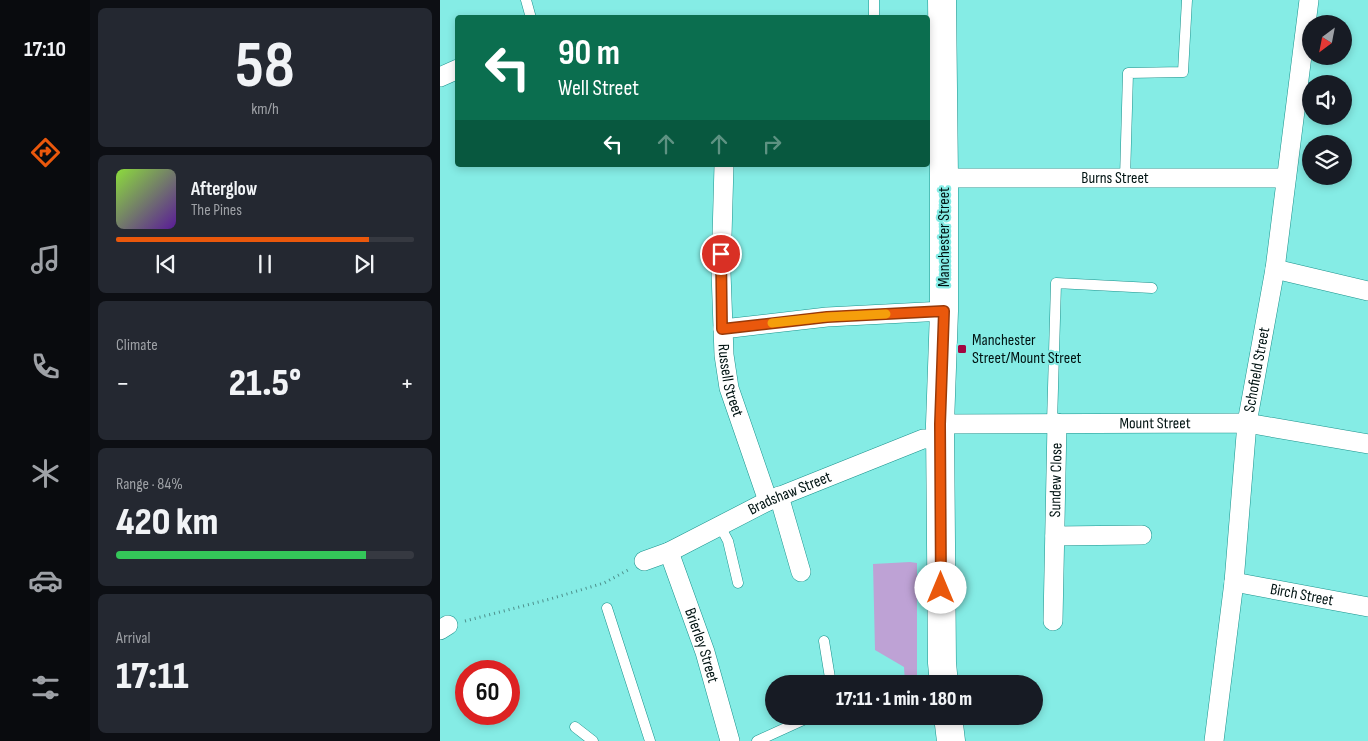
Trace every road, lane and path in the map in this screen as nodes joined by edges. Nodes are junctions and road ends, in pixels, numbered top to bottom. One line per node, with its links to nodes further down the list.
1 (526, 0): 5 (lane)
2 (874, 0): 6 (lane)
3 (1187, 0): 12 (lane)
4 (1309, 0): 13 (street, Schofield Street)
5 (530, 15)
6 (874, 15)
7 (937, 16): 11 (main road, Manchester Street)
8 (455, 70): 9 (street)
9 (440, 77)
10 (724, 167): 18 (street, Russell Street)
11 (944, 178): 12 (street, Burns Street); 17 (main road, Manchester Street)
12 (1126, 178): 13 (street, Burns Street)
13 (1286, 178): 14 (street, Schofield Street)
14 (1275, 269): 16 (street); 20 (street, Schofield Street)
15 (1152, 288): 19 (lane)
16 (1368, 292)
17 (944, 311): 18 (street); 21 (main road, Manchester Street)
18 (722, 329): 23 (street, Russell Street)
19 (1054, 423): 20 (street, Mount Street); 21 (street, Mount Street); 26 (street, Sundew Close)
20 (1247, 423): 22 (street, Mount Street); 30 (street, Schofield Street)
21 (940, 432): 23 (street, Bradshaw Street); 38 (main road, Manchester Street)
22 (1368, 444)
23 (774, 498): 24 (street, Bradshaw Street); 29 (street, Russell Street)
24 (720, 526): 27 (street, Bradshaw Street); 31 (lane)
25 (1142, 535): 26 (street, Sundew Close)
26 (1055, 536): 34 (street, Sundew Close)
27 (669, 552): 28 (street, Bradshaw Street); 44 (street, Brierley Street)
28 (644, 561): 35 (path)
29 (801, 572)
30 (1234, 582): 32 (street, Birch Street); 47 (street, Schofield Street)
31 (738, 583)
32 (1368, 607)
33 (607, 608): 43 (lane)
34 (1053, 621)
35 (444, 628)
36 (824, 641): 37 (lane)
37 (830, 675)
38 (943, 675)
39 (792, 725): 45 (lane)
40 (949, 725): 46 (main road)
41 (575, 727): 42 (lane)
42 (593, 741)
43 (650, 741)
44 (730, 741)
45 (757, 741)
46 (951, 741)
47 (1214, 741)

